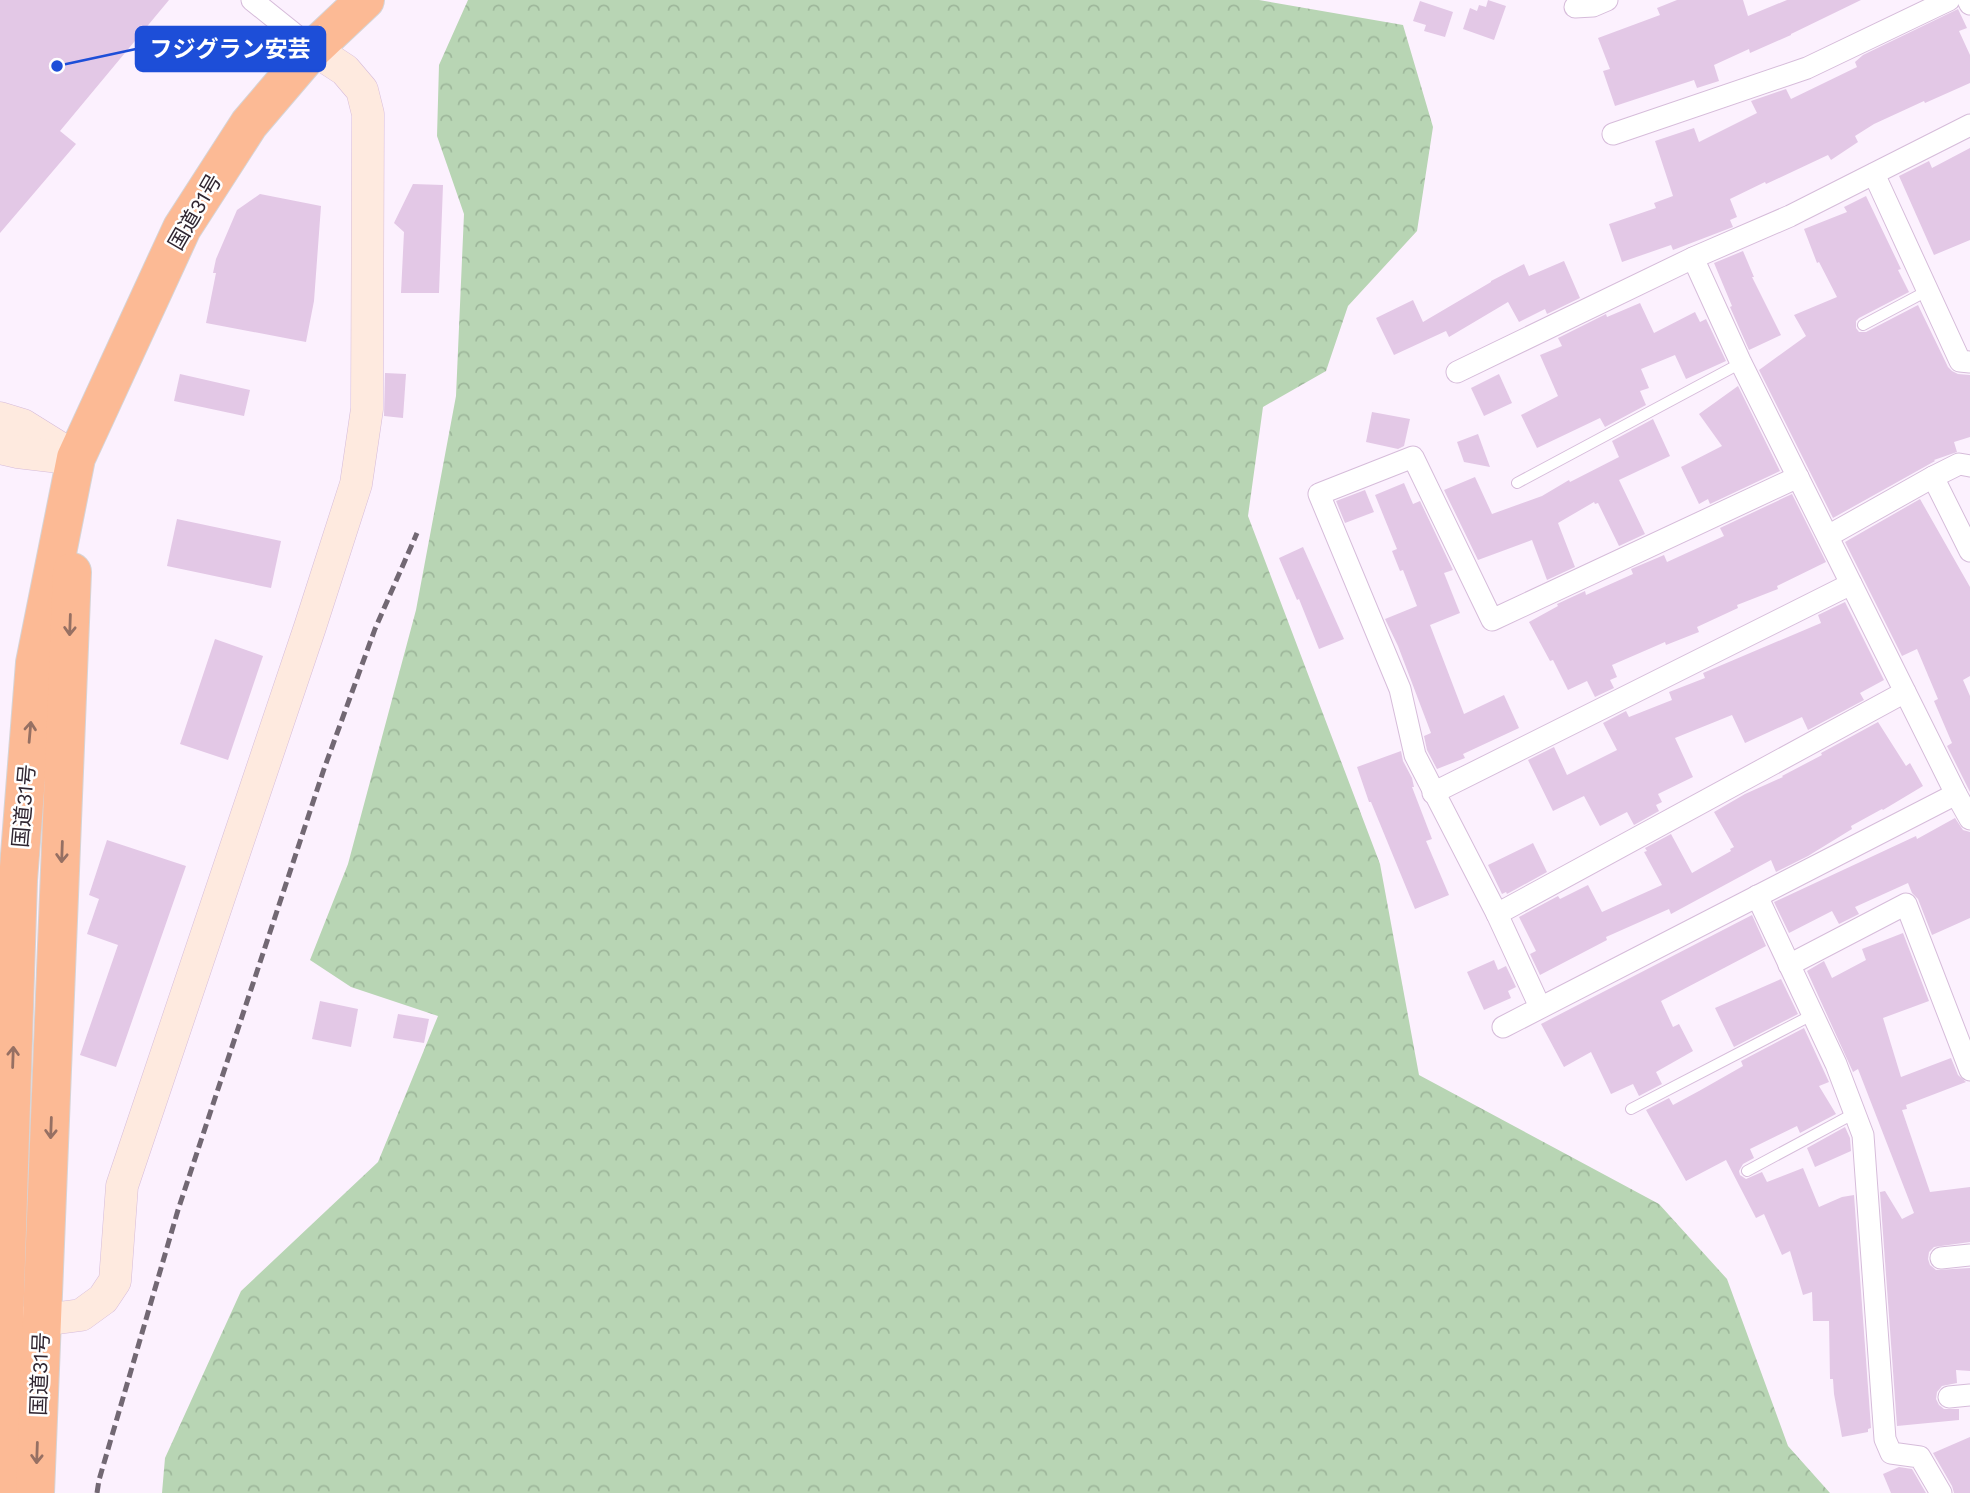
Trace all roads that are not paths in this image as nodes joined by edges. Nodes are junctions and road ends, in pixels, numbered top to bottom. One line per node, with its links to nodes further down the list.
1 (252, 0): 6 (street)
2 (365, 0): 6 (highway, 国道31号)
3 (1607, 0): 5 (street)
4 (1949, 0): 8 (street)
5 (1575, 8)
6 (313, 49): 18 (highway, 国道31号); 42 (street)
7 (1970, 125): 9 (street)
8 (1614, 134)
9 (1874, 174): 10 (street); 11 (street)
10 (1693, 258): 14 (street); 15 (street)
11 (1927, 291): 12 (lane); 13 (street)
12 (1863, 325)
13 (1970, 362)
14 (1741, 363): 20 (street); 22 (lane)
15 (1457, 372)
16 (0, 418): 18 (street)
17 (0, 448): 18 (street)
18 (76, 458): 42 (highway, 国道31号, one-way to 42); 43 (highway, 国道31号, one-way to 18)
19 (1970, 466): 21 (street)
20 (1798, 477): 23 (street); 27 (street)
21 (1933, 477): 23 (street); 24 (street)
22 (1517, 483)
23 (1828, 536): 25 (street)
24 (1970, 551)
25 (1851, 584): 26 (street); 27 (street)
26 (1905, 692): 28 (street); 31 (street)
27 (1433, 793): 31 (street)
28 (1956, 794): 29 (street); 30 (street)
29 (1970, 819)
30 (1757, 896): 32 (street); 33 (street)
31 (1497, 914): 33 (street)
32 (1789, 965): 34 (street); 36 (street)
33 (1540, 1007): 35 (street)
34 (1812, 1015): 37 (lane); 38 (street)
35 (1503, 1027)
36 (1970, 1070)
37 (1631, 1109)
38 (1855, 1113): 39 (lane); 46 (street)
39 (1747, 1171)
40 (1970, 1255): 41 (street)
41 (1941, 1258)
42 (43, 1320): 43 (street); 45 (highway, 国道31号, one-way to 45)
43 (4, 1325): 44 (highway, 国道31号)
44 (8, 1493)
45 (35, 1493)
46 (1941, 1493)

